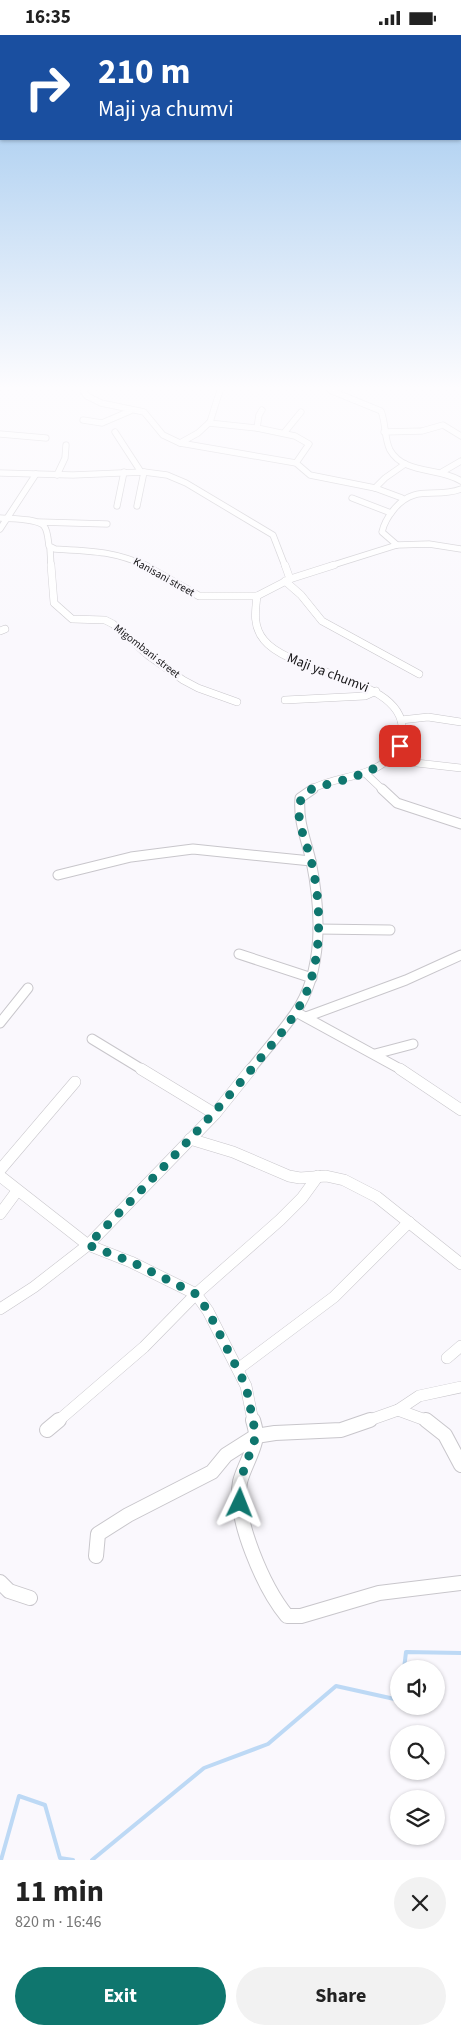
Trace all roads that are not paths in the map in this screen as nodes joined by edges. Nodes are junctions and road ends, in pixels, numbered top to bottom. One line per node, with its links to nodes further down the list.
1 (58, 472): 11 (street)
2 (120, 472): 11 (street)
3 (124, 472): 17 (street)
4 (143, 472): 18 (street)
5 (144, 472): 27 (street)
6 (307, 472): 13 (street)
7 (393, 472): 13 (street)
8 (442, 472): 12 (street)
9 (0, 473): 10 (street)
10 (36, 474): 11 (street); 20 (street)
11 (57, 475)
12 (461, 481)
13 (374, 488): 16 (street)
14 (461, 489): 16 (street)
15 (352, 498): 19 (street)
16 (402, 498): 19 (street)
17 (117, 505)
18 (137, 506)
19 (391, 513): 24 (street)
20 (4, 518): 21 (street); 23 (street)
21 (36, 521): 22 (street); 25 (street)
22 (107, 524)
23 (0, 529)
24 (397, 545): 26 (street); 27 (street)
25 (50, 548): 28 (street, Kanisani street); 32 (street, Migombani street)
26 (461, 549)
27 (288, 580): 28 (street); 29 (street)
28 (257, 596): 30 (street, Maji ya chumvi)
29 (419, 674)
30 (376, 691): 31 (street); 33 (street, Maji ya chumvi)
31 (285, 699)
32 (238, 702)
33 (401, 720): 34 (street); 35 (street)
34 (461, 722)
35 (390, 760): 36 (street); 37 (street)
36 (461, 768)
37 (365, 773): 38 (street); 39 (street)
38 (461, 824)
39 (311, 861): 40 (street); 41 (street)
40 (58, 875)
41 (318, 929): 42 (street); 45 (street)
42 (390, 930)
43 (239, 954): 45 (street)
44 (461, 955): 47 (street)
45 (312, 978): 47 (street)
46 (28, 988): 48 (street)
47 (301, 1014): 51 (street); 54 (street)
48 (0, 1023)
49 (92, 1039): 54 (street)
50 (413, 1044): 51 (street)
51 (375, 1054): 53 (street)
52 (76, 1082): 56 (street)
53 (461, 1110)
54 (215, 1114): 55 (street)
55 (190, 1139): 58 (street); 62 (street)
56 (0, 1170)
57 (0, 1176): 59 (street)
58 (318, 1176): 61 (street); 64 (street)
59 (18, 1191): 60 (street); 62 (street)
60 (0, 1214)
61 (409, 1222): 63 (street); 68 (street)
62 (88, 1245): 64 (street); 65 (street)
63 (461, 1264)
64 (196, 1294): 68 (street); 71 (street)
65 (0, 1309)
66 (461, 1346): 67 (street)
67 (447, 1358)
68 (238, 1369): 72 (street)
69 (461, 1387): 70 (street)
70 (398, 1410): 72 (street); 73 (street)
71 (47, 1430)
72 (256, 1436): 74 (street); 76 (street)
73 (461, 1465)
74 (96, 1556)
75 (0, 1583): 77 (street)
76 (461, 1583)
77 (30, 1598)

